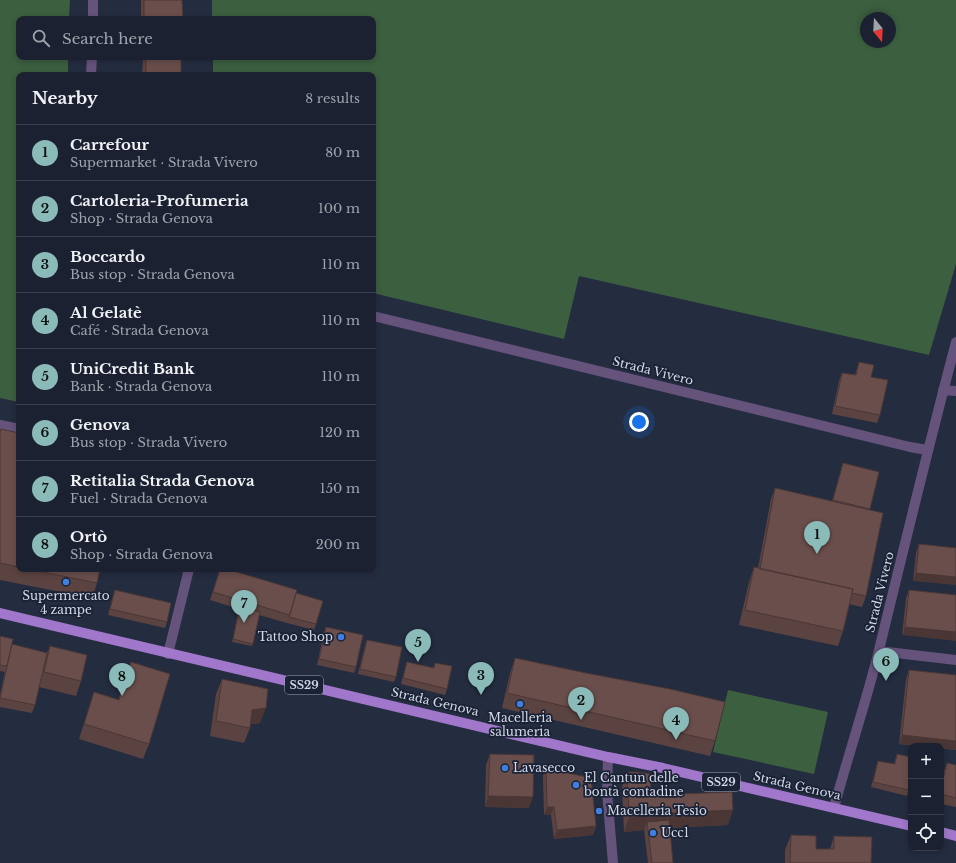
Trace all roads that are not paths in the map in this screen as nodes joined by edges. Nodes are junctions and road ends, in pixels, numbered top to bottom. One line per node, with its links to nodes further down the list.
1 (93, 0): 2 (street)
2 (93, 16)
3 (92, 60): 4 (street)
4 (91, 72)
5 (376, 317): 11 (street, Strada Vivero)
6 (956, 342): 7 (street, Strada Vivero)
7 (943, 390): 8 (street); 11 (street, Strada Vivero)
8 (956, 391)
9 (0, 425): 10 (street)
10 (16, 428)
11 (927, 450): 14 (street, Strada Vivero)
12 (188, 572): 15 (street)
13 (0, 613): 15 (main road, Strada Genova / SS29)
14 (879, 651): 16 (street); 18 (street, Strada Vivero)
15 (168, 654): 17 (main road, Strada Genova / SS29)
16 (956, 660)
17 (608, 757): 18 (main road, Strada Genova / SS29); 22 (street)
18 (834, 808): 19 (main road, Strada Genova / SS29)
19 (908, 825)
20 (944, 833): 21 (main road)
21 (956, 836)
22 (613, 863)

